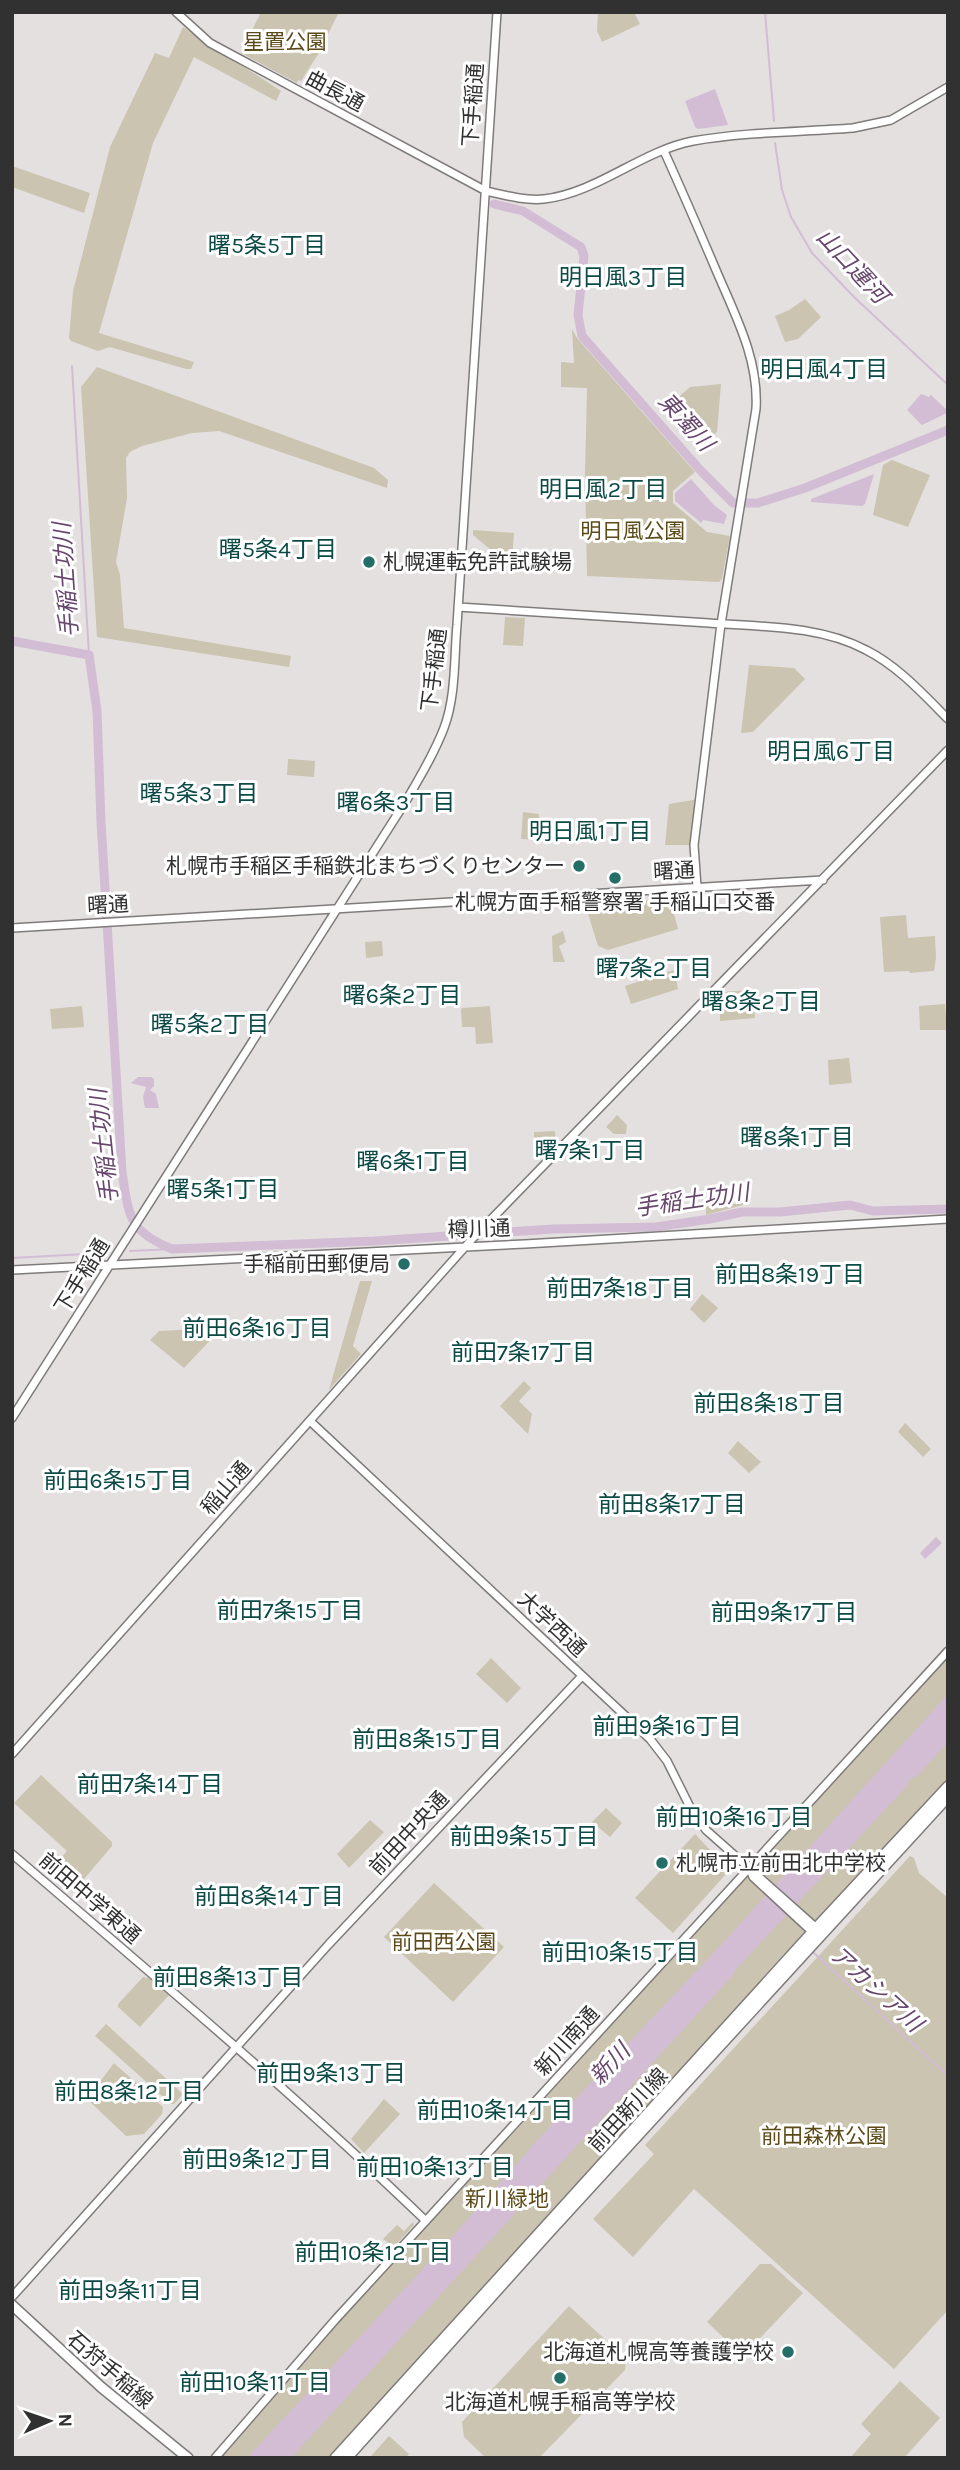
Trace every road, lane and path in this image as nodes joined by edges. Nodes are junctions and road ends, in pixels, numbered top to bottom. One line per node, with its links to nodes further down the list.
1 (176, 12): 5 (street, 曲長通)
2 (497, 12): 5 (street, 下手稲通)
3 (948, 87): 4 (street, 曲長通)
4 (664, 151): 5 (street, 曲長通); 7 (street)
5 (486, 191): 6 (street, 下手稲通)
6 (458, 607): 7 (street); 12 (street, 下手稲通)
7 (721, 624): 8 (street); 11 (street)
8 (948, 719)
9 (948, 750): 10 (street)
10 (823, 880): 11 (street, 曙通); 15 (street, 稲山通)
11 (697, 887): 12 (street, 曙通)
12 (337, 909): 13 (street, 曙通); 16 (street, 下手稲通)
13 (12, 928)
14 (948, 1219): 15 (street, 樽川通)
15 (467, 1246): 16 (street, 樽川通); 19 (street, 稲山通)
16 (110, 1266): 17 (street, 樽川通); 18 (street, 下手稲通)
17 (12, 1270)
18 (12, 1418)
19 (310, 1421): 21 (street, 大学西通); 22 (street, 稲山通)
20 (948, 1651): 26 (street, 新川南通)
21 (582, 1676): 26 (street, 大学西通); 28 (street, 前田中央通)
22 (12, 1754)
23 (948, 1786): 27 (main road, 前田新川線)
24 (948, 1797): 27 (main road, 前田新川線)
25 (12, 1854): 28 (street, 前田中学東通)
26 (753, 1873): 27 (street, 大学西通); 29 (street, 新川南通)
27 (814, 1930): 34 (main road, 前田新川線); 35 (main road, 前田新川線)
28 (237, 2048): 29 (street, 前田中学東通); 30 (street, 前田中央通)
29 (426, 2221): 33 (street, 新川南通)
30 (12, 2297)
31 (12, 2305): 32 (main road, 石狩手稲線)
32 (188, 2458)
33 (215, 2458)
34 (335, 2458)
35 (347, 2458)

